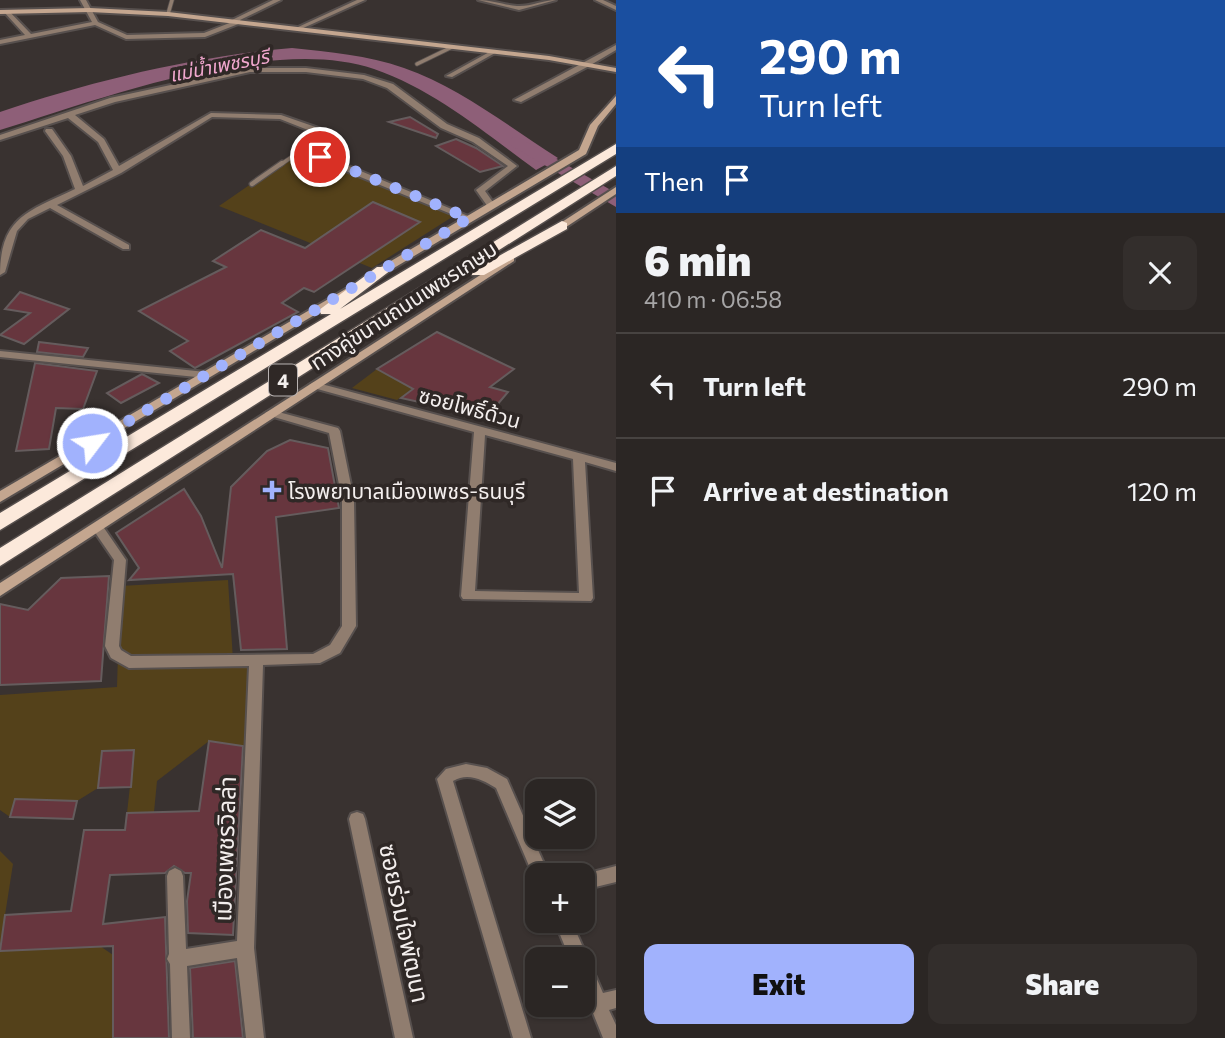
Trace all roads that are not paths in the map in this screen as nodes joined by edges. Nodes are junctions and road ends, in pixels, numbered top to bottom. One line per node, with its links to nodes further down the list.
1 (83, 0): 9 (street)
2 (172, 0): 11 (lane)
3 (278, 0): 12 (street)
4 (362, 0): 14 (street)
5 (481, 0): 6 (street)
6 (553, 0)
7 (598, 0): 8 (street)
8 (616, 8)
9 (90, 10): 10 (main road); 11 (main road); 13 (street)
10 (3, 12): 15 (street)
11 (168, 14): 12 (main road)
12 (237, 22): 13 (street); 14 (main road)
13 (96, 23): 15 (street)
14 (299, 28): 17 (main road)
15 (28, 34): 16 (street)
16 (0, 42)
17 (452, 47): 19 (main road); 20 (lane)
18 (616, 47): 21 (street)
19 (493, 52): 21 (main road); 23 (street)
20 (417, 64)
21 (586, 65): 22 (main road); 25 (street)
22 (616, 72)
23 (450, 76)
24 (616, 99): 37 (main road, ทางคู่ขนานถนนเพชรเกษม / 4)
25 (518, 100)
26 (71, 116): 28 (street); 31 (street); 37 (street)
27 (49, 131): 34 (street)
28 (0, 138)
29 (616, 148): 47 (highway, 4)
30 (302, 150): 31 (street); 33 (lane); 38 (street)
31 (118, 170): 34 (street)
32 (616, 170): 45 (highway, 4)
33 (252, 184)
34 (80, 190): 36 (street)
35 (616, 190): 39 (main road, ทางคู่ขนานถนนเพชรเกษม / 4)
36 (49, 204): 40 (street); 42 (street)
37 (491, 205): 38 (main road, ทางคู่ขนานถนนเพชรเกษม / 4)
38 (469, 218): 41 (main road, ทางคู่ขนานถนนเพชรเกษม / 4)
39 (562, 226): 45 (highway); 46 (main road, ทางคู่ขนานถนนเพชรเกษม / 4)
40 (126, 247)
41 (383, 270): 44 (main road, ทางคู่ขนานถนนเพชรเกษม / 4); 47 (highway)
42 (0, 272)
43 (0, 354): 44 (street)
44 (206, 375): 52 (main road, ทางคู่ขนานถนนเพชรเกษม / 4)
45 (285, 378): 55 (highway, 4)
46 (314, 385): 48 (main road, ทางคู่ขนานถนนเพชรเกษม / 4); 49 (street, ซอยโพธิ์ด้วน)
47 (200, 401): 53 (highway, 4)
48 (271, 413): 54 (main road, ทางคู่ขนานถนนเพชรเกษม / 4); 57 (street)
49 (480, 429): 50 (street, ซอยโพธิ์ด้วน); 50 (street)
50 (579, 457): 51 (street, ซอยโพธิ์ด้วน)
51 (616, 467)
52 (0, 498)
53 (0, 523)
54 (98, 528): 56 (main road, ทางคู่ขนานถนนเพชรเกษม / 4); 57 (street)
55 (0, 558)
56 (0, 590)
57 (256, 661): 63 (street, เมืองเพชรวิลล่า)
58 (358, 819): 69 (street, ซอยร่วมใจพัฒนา)
59 (536, 863): 70 (street)
60 (616, 874): 62 (street)
61 (175, 876): 64 (street)
62 (595, 879)
63 (245, 948): 64 (street); 68 (street, เมืองเพชรวิลล่า)
64 (176, 959): 67 (street)
65 (595, 984): 66 (street)
66 (607, 1001): 71 (street)
67 (181, 1038)
68 (255, 1038)
69 (404, 1038)
70 (522, 1038)
71 (612, 1038)

